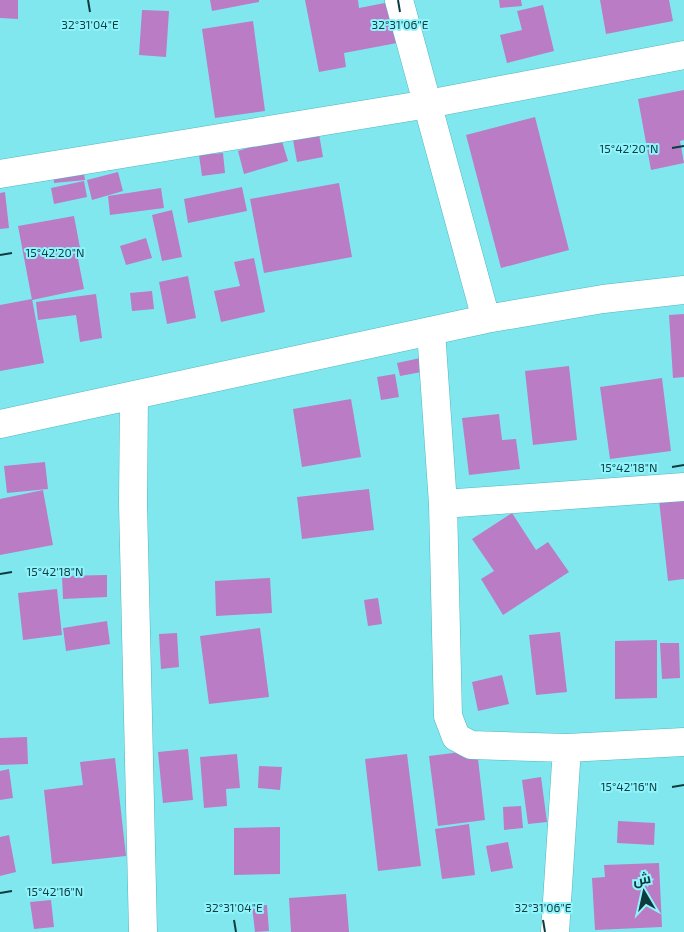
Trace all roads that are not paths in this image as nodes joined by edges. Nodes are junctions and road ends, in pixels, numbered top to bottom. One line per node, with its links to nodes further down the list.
1 (399, 0): 3 (street)
2 (684, 55): 3 (street)
3 (428, 104): 4 (street); 6 (street)
4 (0, 174)
5 (684, 290): 6 (street)
6 (486, 319): 7 (street)
7 (431, 331): 8 (street); 11 (street)
8 (134, 396): 9 (street); 14 (street)
9 (0, 424)
10 (684, 487): 11 (street)
11 (443, 504): 13 (street)
12 (684, 742): 13 (street)
13 (567, 748): 15 (street)
14 (143, 932)
15 (555, 932)

